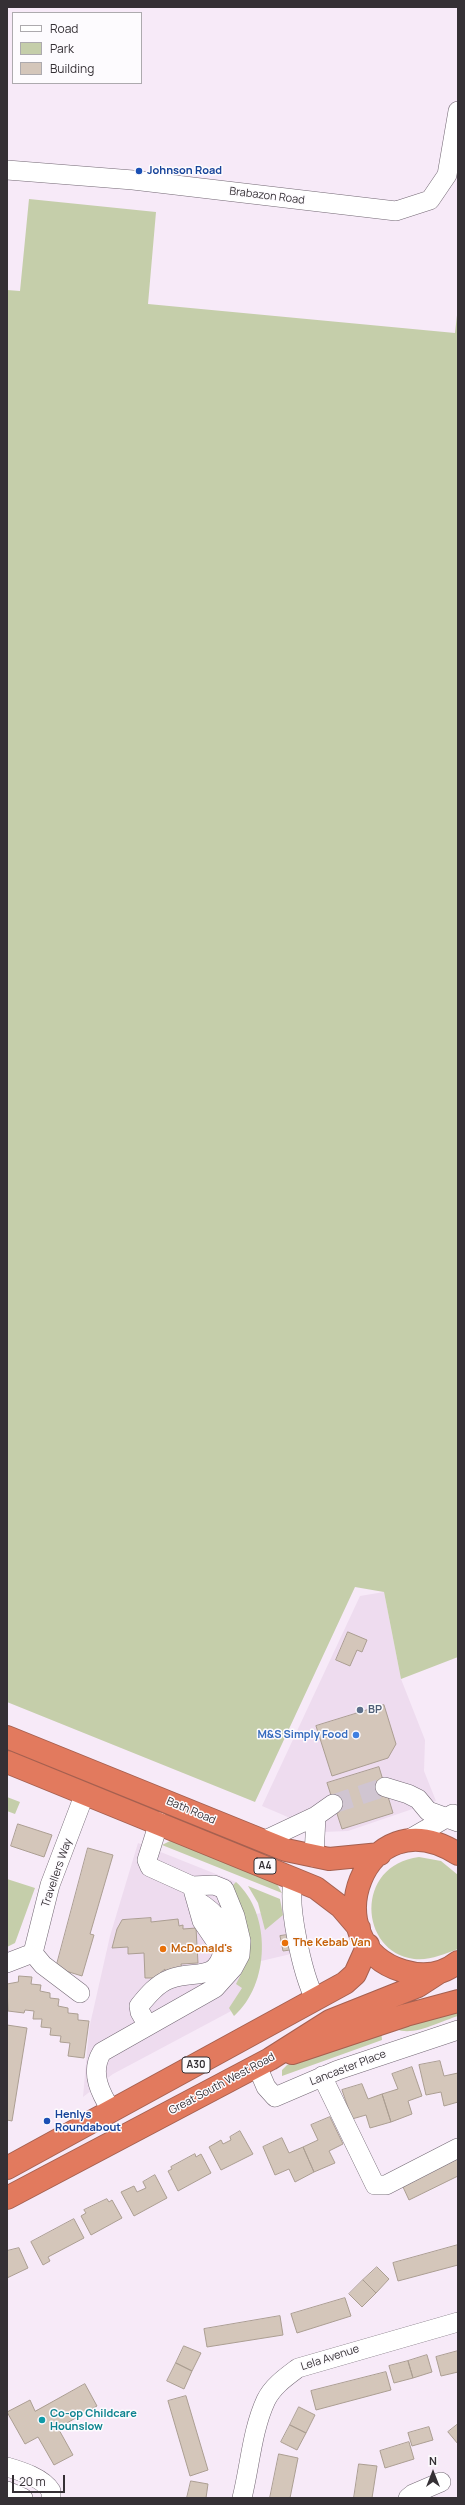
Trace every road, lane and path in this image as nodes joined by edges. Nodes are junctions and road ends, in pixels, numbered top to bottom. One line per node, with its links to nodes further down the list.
1 (458, 111): 2 (street, Brabazon Road)
2 (7, 170)
3 (7, 1736): 11 (highway, Bath Road / A4)
4 (7, 1762): 6 (highway, Bath Road / A4)
5 (385, 1788): 9 (street)
6 (86, 1793): 10 (highway, Bath Road / A4); 19 (street, Travellers Way)
7 (333, 1804): 8 (street)
8 (316, 1816): 11 (street); 15 (street)
9 (453, 1817): 12 (street)
10 (159, 1822): 16 (highway, Bath Road / A4); 17 (street)
11 (263, 1841): 15 (highway, Bath Road / A4)
12 (406, 1841): 13 (highway); 14 (highway)
13 (380, 1854): 15 (highway, Bath Road / A4); 18 (highway)
14 (458, 1854)
15 (314, 1857)
16 (294, 1878): 18 (highway, Bath Road / A4); 23 (street)
17 (194, 1894): 25 (street); 25 (street)
18 (363, 1937): 21 (highway); 23 (highway, A30)
19 (33, 1954): 20 (street); 22 (street)
20 (7, 1962)
21 (452, 1966): 27 (highway, Great South West Road / A30)
22 (80, 1994)
23 (315, 1999): 29 (highway, A30)
24 (458, 2002): 27 (highway)
25 (148, 2026): 29 (street)
26 (458, 2030): 28 (street, Lancaster Place)
27 (263, 2062): 28 (street, Lancaster Place); 32 (highway, Great South West Road / A30)
28 (322, 2076): 30 (street)
29 (112, 2112): 31 (highway, A30)
30 (458, 2148)
31 (7, 2168)
32 (7, 2198)
33 (458, 2322): 39 (street, Lela Avenue)
34 (7, 2467): 38 (street)
35 (441, 2482): 40 (street)
36 (7, 2491): 37 (street)
37 (23, 2498)
38 (51, 2498)
39 (242, 2498)
40 (408, 2498)

